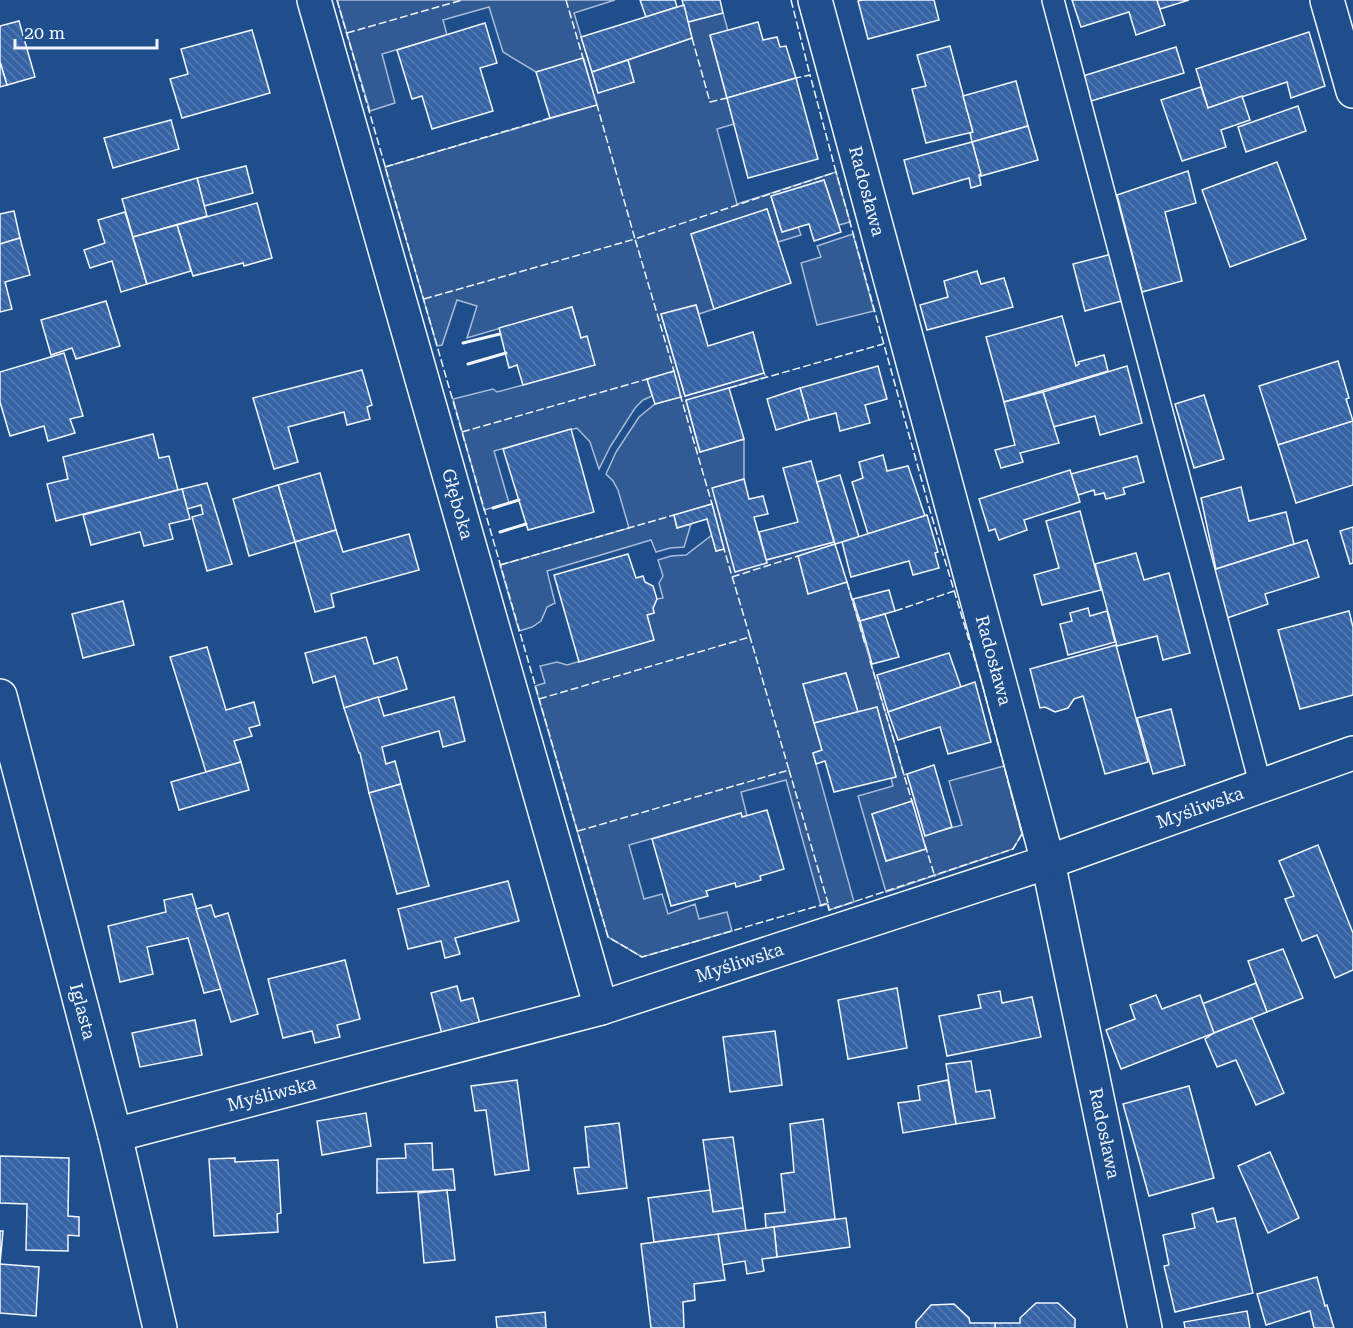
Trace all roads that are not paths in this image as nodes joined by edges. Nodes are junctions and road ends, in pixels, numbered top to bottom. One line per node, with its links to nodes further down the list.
1 (314, 0): 10 (street, Głęboka)
2 (815, 0): 9 (street, Radosława)
3 (1053, 0): 8 (lane)
4 (1327, 0): 5 (street)
5 (1353, 91)
6 (0, 696): 11 (street, Iglasta)
7 (1353, 753): 8 (street, Myśliwska)
8 (1262, 787): 9 (street, Myśliwska)
9 (1048, 862): 10 (street, Myśliwska); 13 (street, Radosława)
10 (601, 1008): 11 (street, Myśliwska)
11 (115, 1135): 12 (street, Iglasta)
12 (160, 1328)
13 (1145, 1328)

